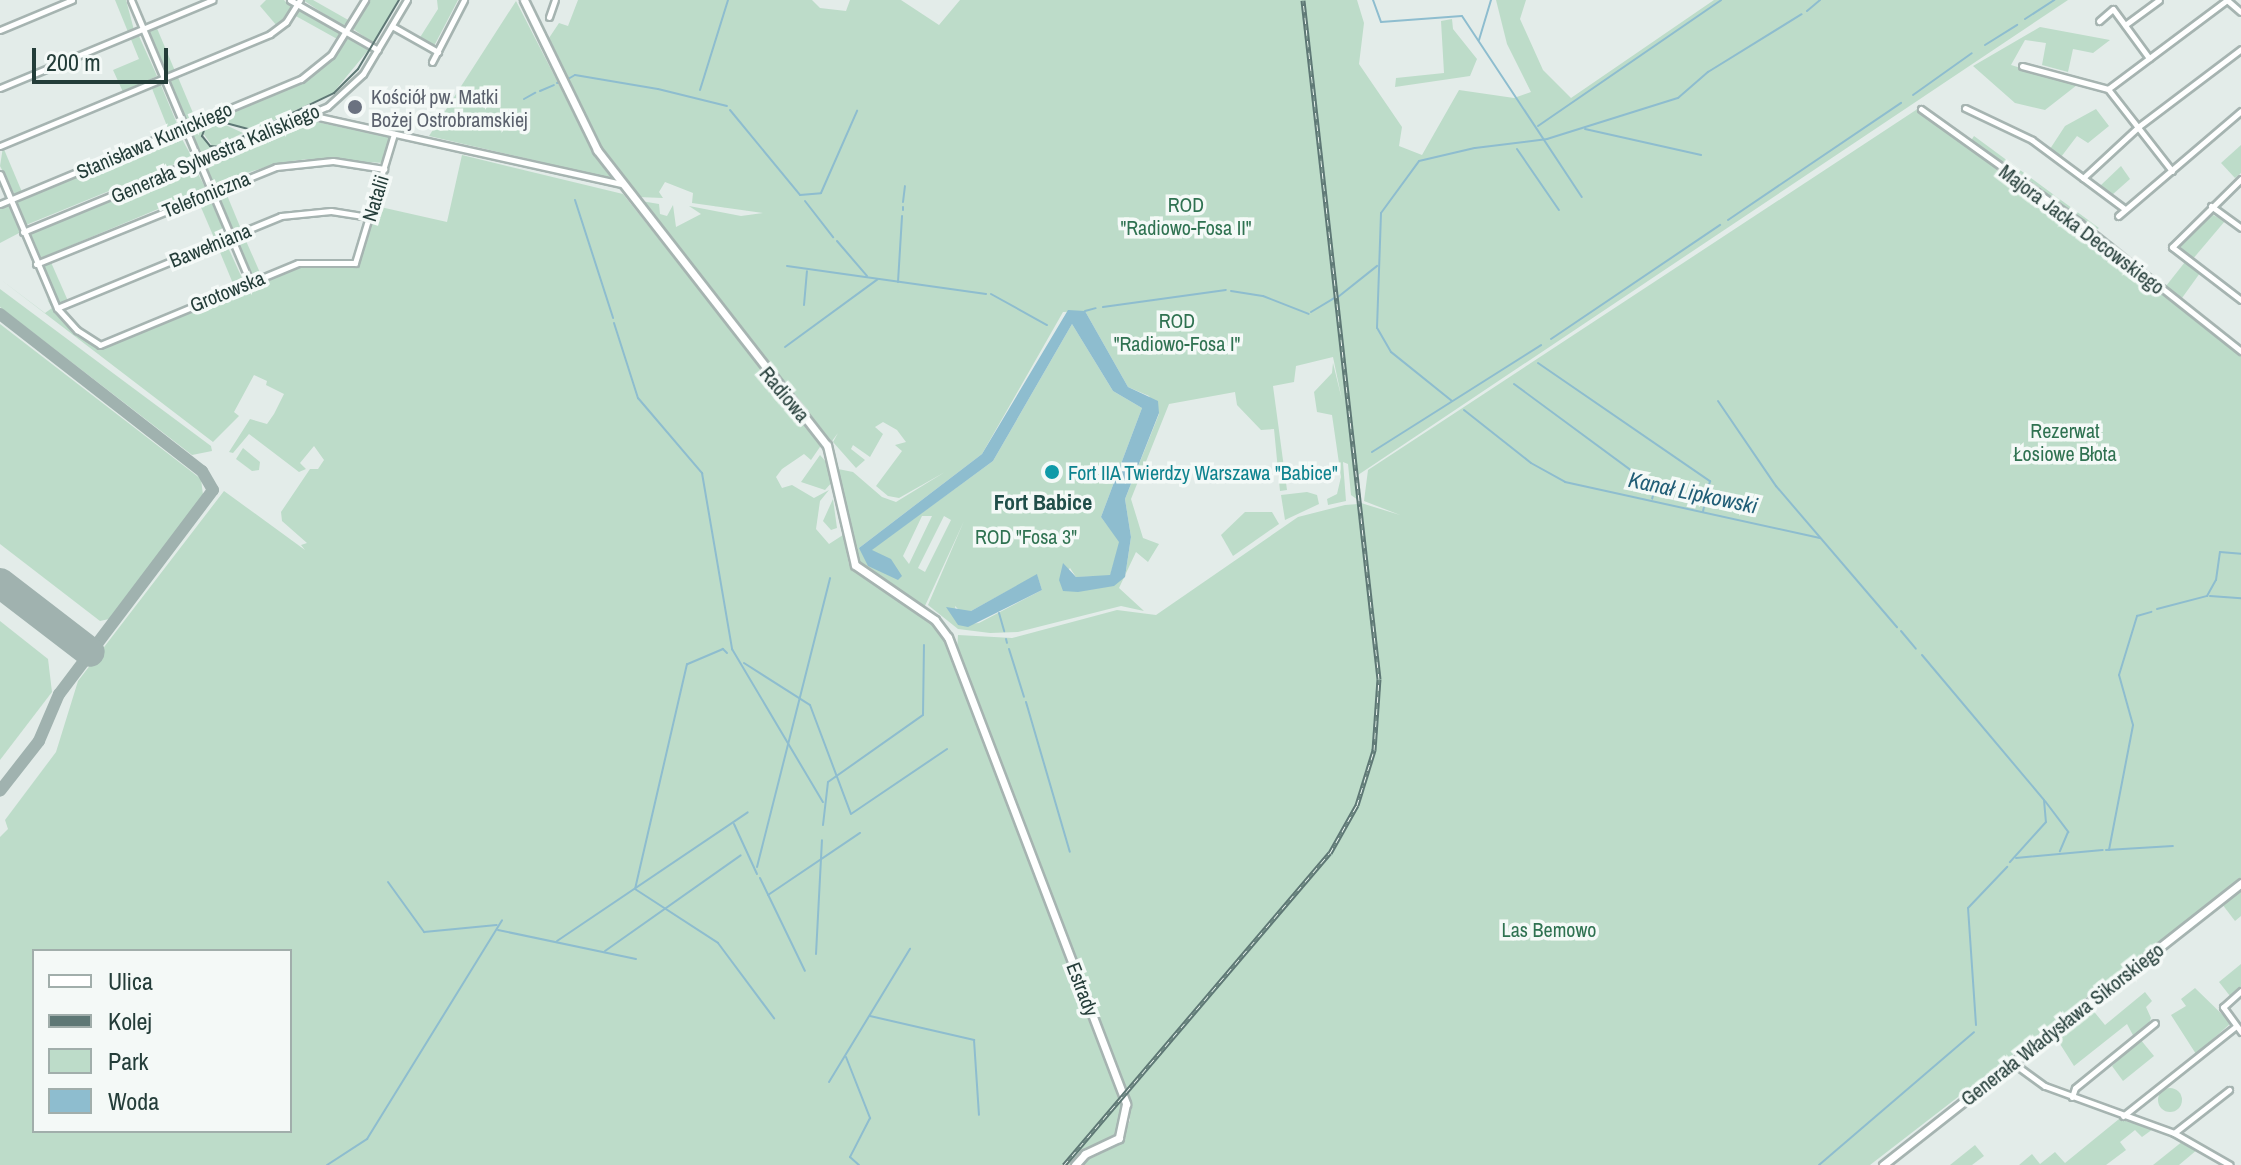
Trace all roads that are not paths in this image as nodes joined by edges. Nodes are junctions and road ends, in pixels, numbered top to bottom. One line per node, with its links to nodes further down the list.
1 (72, 0): 19 (street)
2 (131, 0): 18 (street)
3 (212, 0): 18 (street)
4 (290, 0): 12 (street)
5 (365, 0): 20 (street, Stanisława Kunickiego)
6 (407, 0): 17 (street, Generała Sylwestra Kaliskiego)
7 (464, 0): 23 (street)
8 (524, 0): 46 (main road, Radiowa)
9 (555, 0): 14 (street)
10 (2159, 0): 16 (street)
11 (2227, 0): 13 (street); 24 (street)
12 (299, 2): 20 (street); 27 (street)
13 (2241, 12)
14 (549, 17)
15 (2099, 21): 16 (street)
16 (2125, 25): 24 (street)
17 (392, 26): 22 (street, Generała Sylwestra Kaliskiego); 23 (street)
18 (143, 29): 27 (street); 28 (street)
19 (0, 30)
20 (347, 32): 22 (street); 36 (street, Stanisława Kunickiego)
21 (2241, 49): 37 (street)
22 (378, 50): 30 (street, Generała Sylwestra Kaliskiego)
23 (438, 52): 25 (street)
24 (2149, 58): 29 (street)
25 (432, 62)
26 (2022, 66): 29 (street)
27 (164, 78): 36 (street); 39 (street)
28 (0, 88)
29 (2108, 89): 37 (street)
30 (327, 107): 34 (street, Generała Sylwestra Kaliskiego); 35 (street)
31 (1965, 108): 44 (street)
32 (1921, 109): 62 (street, Majora Jacka Decowskiego)
33 (2241, 111): 42 (street)
34 (309, 115): 35 (street); 40 (street, Generała Sylwestra Kaliskiego)
35 (335, 121): 38 (street)
36 (184, 127): 40 (street); 48 (street, Stanisława Kunickiego)
37 (2138, 127): 42 (street); 44 (street)
38 (394, 134): 41 (street, Natalii); 46 (street)
39 (0, 146)
40 (197, 161): 47 (street); 55 (street, Generała Sylwestra Kaliskiego)
41 (384, 169): 47 (street, Telefoniczna); 53 (street, Natalii)
42 (2172, 171): 51 (street)
43 (0, 174): 48 (street)
44 (2083, 178): 51 (street)
45 (2241, 179): 50 (street)
46 (622, 184): 63 (main road, Radiowa)
47 (210, 191): 56 (street); 58 (street, Telefoniczna)
48 (11, 199): 49 (street, Stanisława Kunickiego); 55 (street)
49 (0, 204)
50 (2211, 206): 54 (street); 60 (street)
51 (2125, 209): 52 (street)
52 (2118, 216)
53 (370, 217): 56 (street, Bawełniana); 57 (street, Natalii)
54 (2241, 228)
55 (23, 232): 58 (street)
56 (228, 237): 59 (street); 61 (street, Bawełniana)
57 (356, 262): 59 (street, Grotowska)
58 (36, 264): 61 (street)
59 (250, 282): 61 (street, Grotowska)
60 (2241, 300)
61 (57, 308)
62 (2241, 351)
63 (1008, 792): 74 (main road, Estrady)
64 (2241, 883): 69 (main road, Generała Władysława Sikorskiego)
65 (2241, 991): 67 (street)
66 (2155, 1023): 71 (street)
67 (2236, 1026): 68 (street); 72 (street)
68 (2241, 1032)
69 (2012, 1062): 71 (street); 75 (main road, Generała Władysława Sikorskiego)
70 (2229, 1090): 73 (street)
71 (2072, 1097): 72 (street)
72 (2122, 1116): 73 (street)
73 (2174, 1133): 76 (street)
74 (1075, 1165)
75 (1883, 1165)
76 (2230, 1165)

